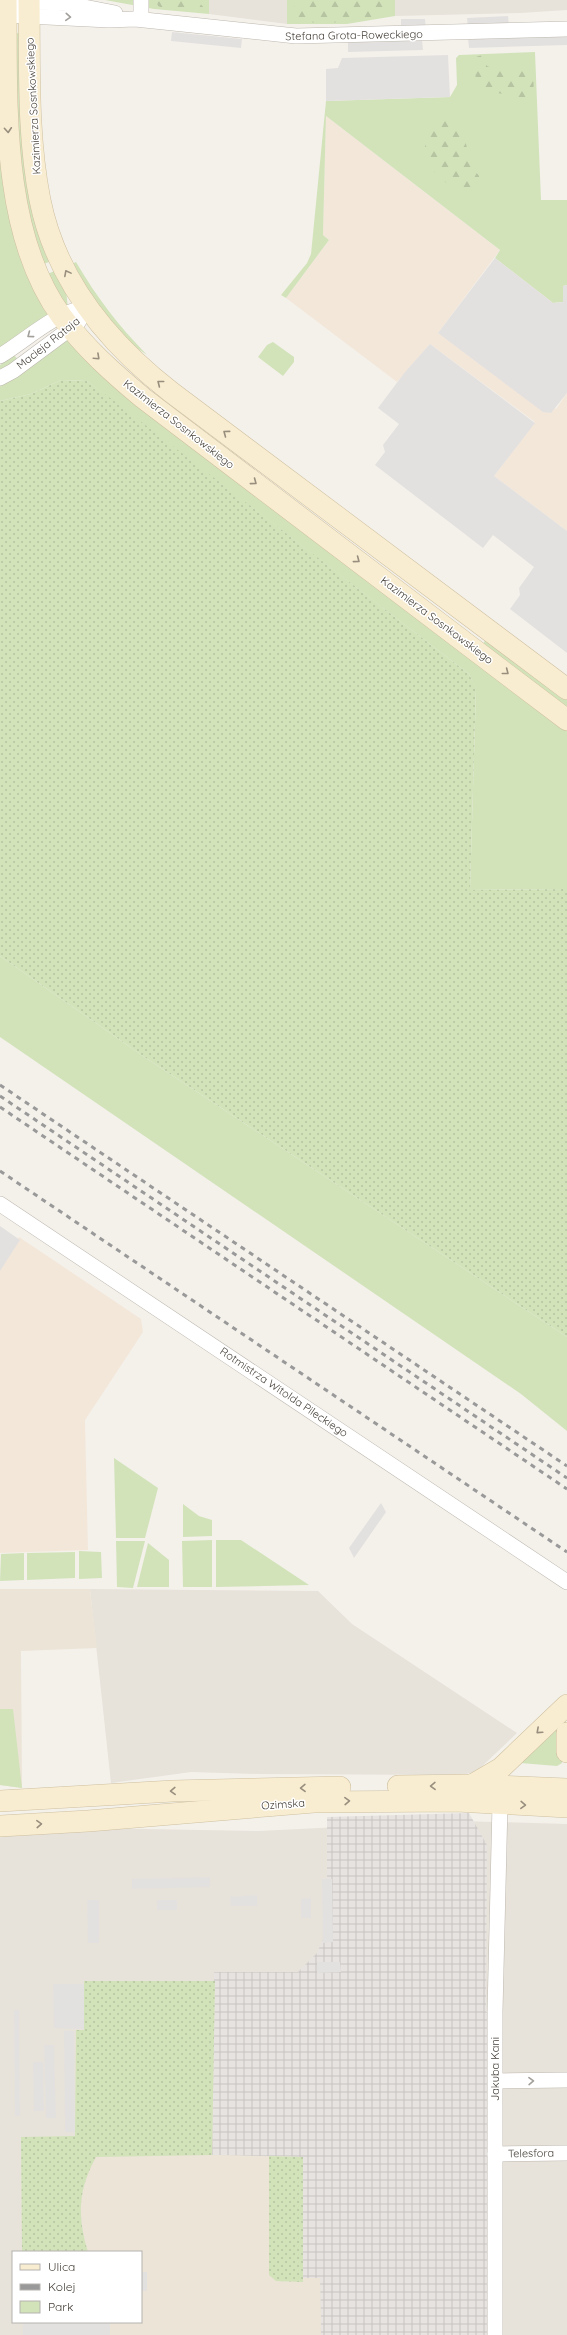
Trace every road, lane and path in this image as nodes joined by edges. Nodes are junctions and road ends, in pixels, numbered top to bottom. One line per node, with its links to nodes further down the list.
1 (141, 0): 4 (street)
2 (29, 6): 3 (street, Stefana Grota-Roweckiego); 4 (street, Stefana Grota-Roweckiego); 6 (street, Kazimierza Sosnkowskiego, one-way to 2)
3 (4, 16): 7 (street, Kazimierza Sosnkowskiego, one-way to 7)
4 (138, 19): 5 (street, Stefana Grota-Roweckiego)
5 (567, 29)
6 (86, 306): 7 (street, Macieja Rataja); 10 (street, Kazimierza Sosnkowskiego, one-way to 6)
7 (66, 322): 8 (street, Macieja Rataja, one-way to 8); 9 (street, Macieja Rataja); 11 (street, Kazimierza Sosnkowskiego, one-way to 11)
8 (0, 356)
9 (0, 378)
10 (567, 689)
11 (567, 720)
12 (0, 1204): 13 (street, Rotmistrza Witolda Pileckiego)
13 (567, 1582)
14 (567, 1705): 17 (street, one-way to 17)
15 (567, 1733): 16 (street)
16 (567, 1752)
17 (472, 1785): 18 (street, Ozimska); 19 (street, Ozimska, one-way to 19)
18 (567, 1789)
19 (0, 1801)
20 (500, 1804): 21 (street, Ozimska, one-way to 21); 22 (street, Ozimska, one-way to 20); 24 (street, Jakuba Kani)
21 (567, 1807)
22 (0, 1826)
23 (567, 2080): 24 (street, one-way to 23)
24 (496, 2081): 26 (street, Jakuba Kani)
25 (567, 2152): 26 (street, Telesfora)
26 (495, 2154): 27 (street, Jakuba Kani)
27 (495, 2335)

